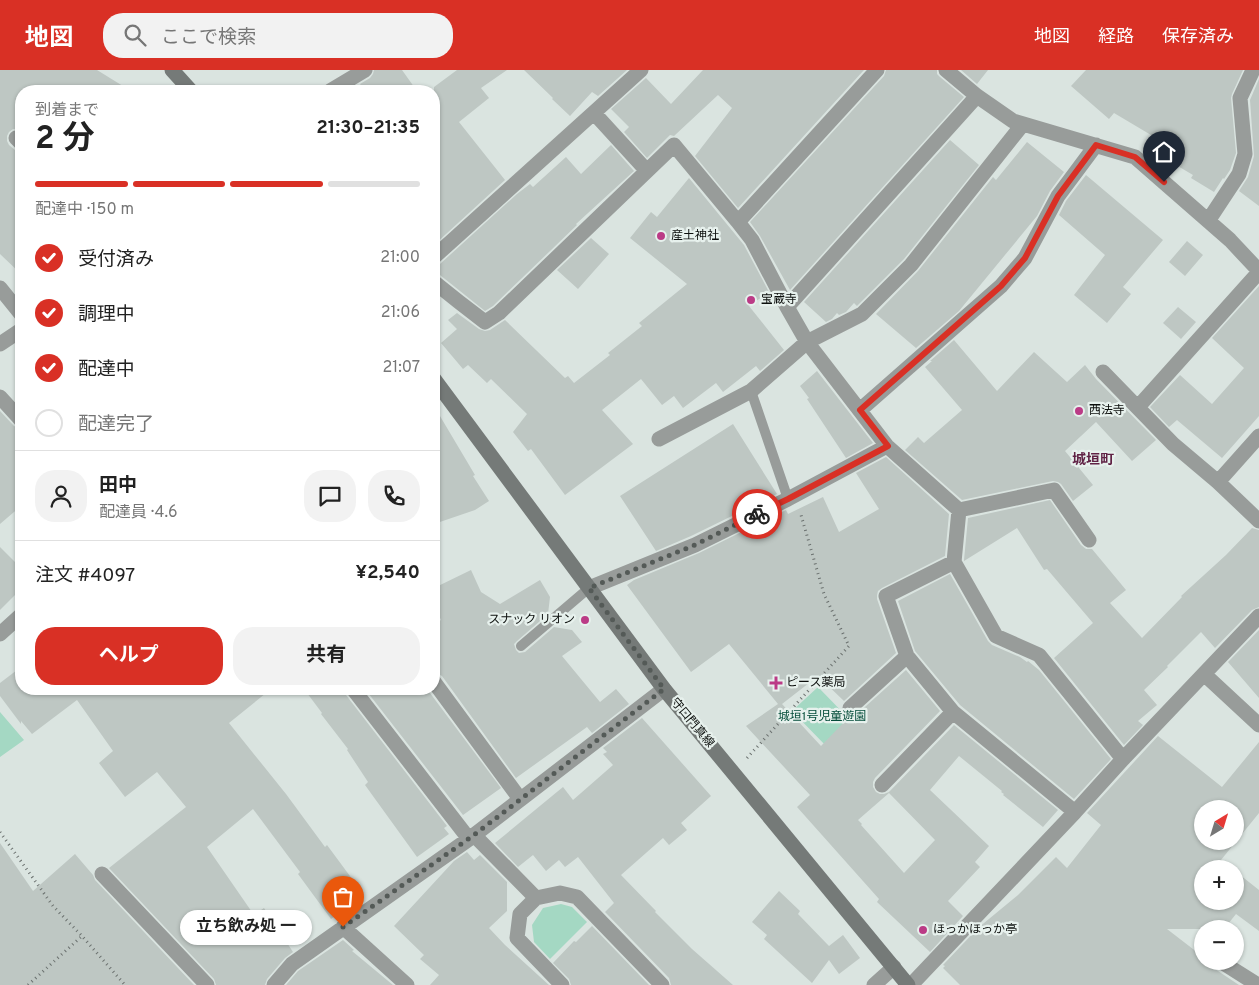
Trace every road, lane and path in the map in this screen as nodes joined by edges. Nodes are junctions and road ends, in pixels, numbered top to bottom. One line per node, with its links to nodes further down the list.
1 (365, 70): 8 (street)
2 (641, 70): 10 (street)
3 (877, 70): 15 (street)
4 (946, 70): 9 (street)
5 (1253, 70): 14 (street)
6 (178, 72): 7 (main road)
7 (187, 85)
8 (340, 85)
9 (977, 96): 11 (street); 21 (street)
10 (594, 113): 13 (street); 16 (street)
11 (1023, 124): 12 (street); 23 (street)
12 (1096, 145): 14 (street); 30 (street)
13 (647, 171): 15 (street); 18 (street)
14 (1208, 221): 17 (street)
15 (738, 222): 21 (street)
16 (440, 252)
17 (1259, 272): 29 (street)
18 (440, 287)
19 (0, 288): 20 (street)
20 (15, 307)
21 (787, 307): 23 (street)
22 (15, 334): 24 (street)
23 (807, 342): 27 (street); 30 (street)
24 (0, 344)
25 (1103, 372): 29 (street)
26 (440, 387): 41 (main road, 守口門真線)
27 (751, 391): 33 (street); 36 (lane)
28 (0, 397): 31 (street)
29 (1138, 408): 35 (street)
30 (860, 410): 34 (street)
31 (15, 413)
32 (1259, 436): 35 (street)
33 (659, 439)
34 (888, 446): 36 (street); 37 (street)
35 (1218, 482): 38 (street)
36 (792, 497): 41 (street); 55 (path)
37 (959, 510): 39 (street); 40 (street)
38 (1259, 521)
39 (1089, 540)
40 (954, 562): 46 (street); 54 (street)
41 (589, 588): 45 (lane); 48 (main road, 守口門真線)
42 (1259, 616): 47 (street)
43 (15, 620): 44 (street)
44 (0, 634)
45 (520, 646)
46 (907, 656): 51 (street); 52 (street)
47 (1204, 674): 53 (street); 54 (street)
48 (664, 689): 55 (main road, 守口門真線); 57 (street)
49 (440, 690): 57 (street)
50 (358, 695): 60 (street)
51 (850, 708)
52 (953, 712): 56 (street); 58 (street)
53 (1259, 725)
54 (1123, 758): 58 (street)
55 (734, 774): 65 (main road, 守口門真線)
56 (882, 784)
57 (520, 799): 60 (street)
58 (1075, 812): 75 (street)
59 (0, 832): 64 (path)
60 (471, 837): 62 (street); 63 (street)
61 (102, 874): 69 (street)
62 (536, 898): 72 (street); 73 (street)
63 (343, 927): 70 (street); 71 (street)
64 (82, 936): 67 (path); 68 (path)
65 (894, 967): 74 (street); 75 (main road, 守口門真線)
66 (1234, 970): 76 (street)
67 (28, 985)
68 (125, 985)
69 (207, 985)
70 (274, 985)
71 (407, 985)
72 (562, 985)
73 (662, 985)
74 (874, 985)
75 (909, 985)
76 (1258, 985)

